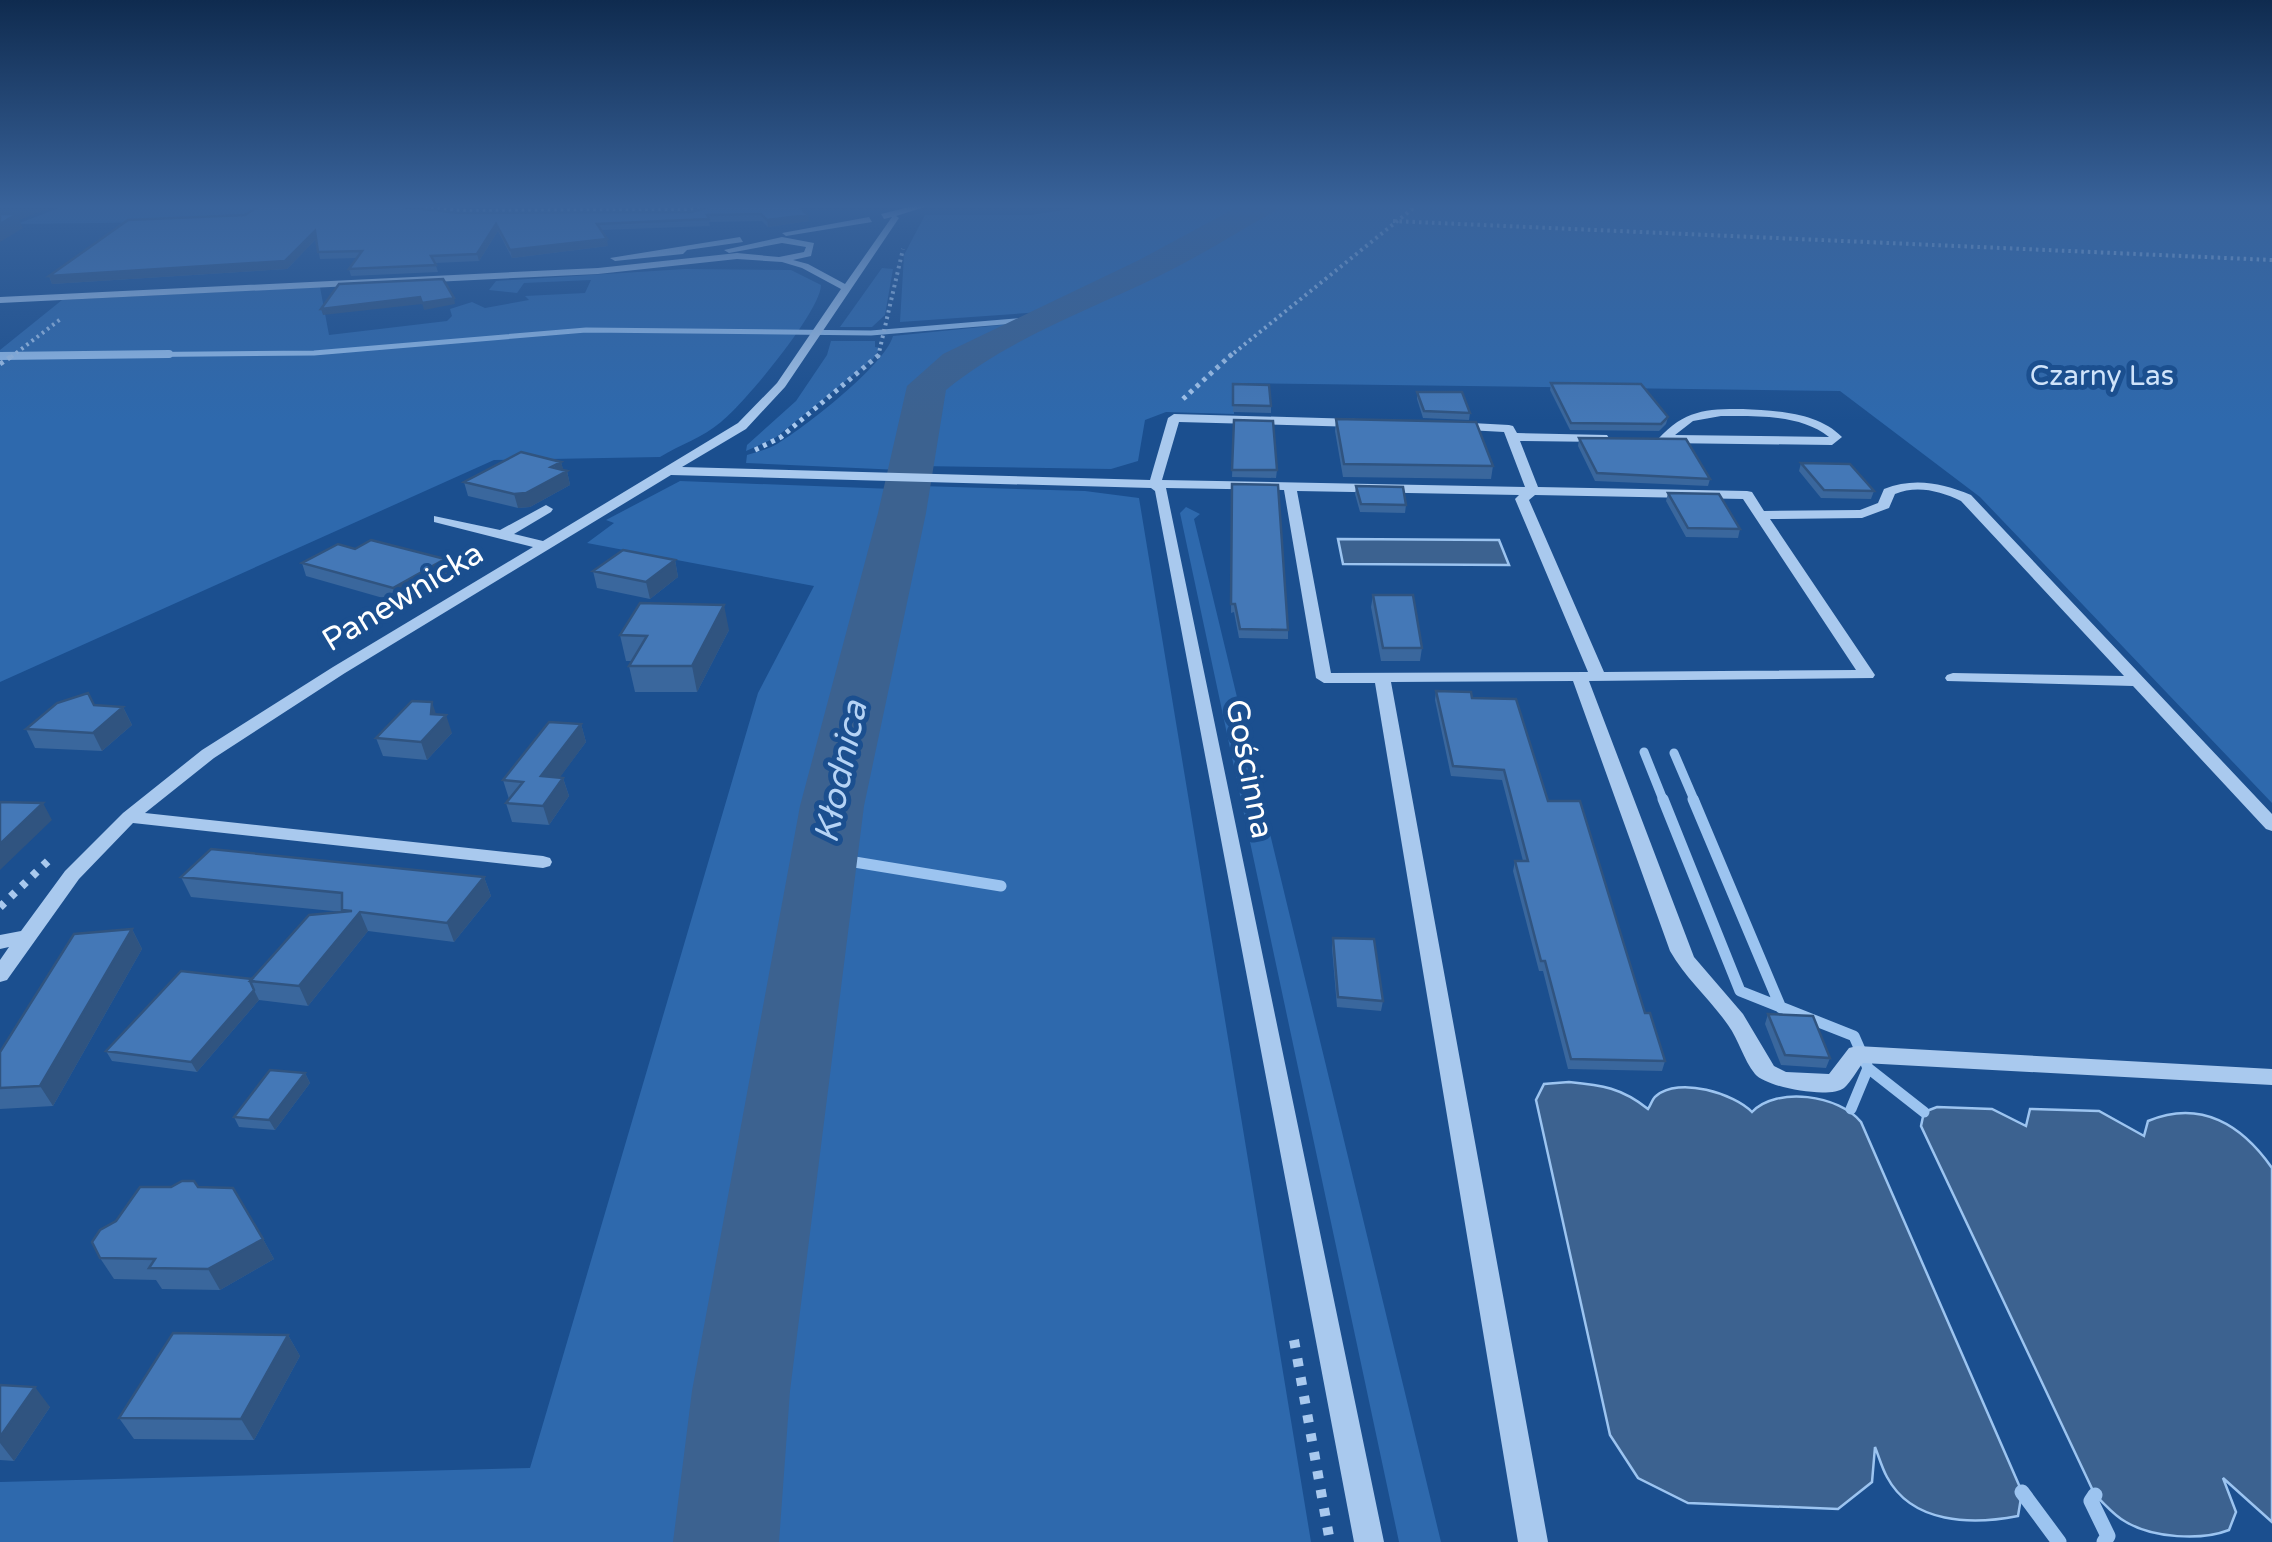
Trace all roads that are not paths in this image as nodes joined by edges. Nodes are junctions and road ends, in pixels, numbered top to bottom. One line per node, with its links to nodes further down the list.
1 (437, 277): 6 (street)
2 (830, 277): 5 (street)
3 (844, 277): 5 (street)
4 (854, 277): 5 (street, Panewnicka)
5 (846, 284): 13 (street, Panewnicka)
6 (0, 300)
7 (1368, 423): 14 (street)
8 (1445, 425): 9 (street)
9 (1512, 437): 10 (street); 16 (street)
10 (1626, 439)
11 (1645, 439): 12 (street)
12 (1664, 439): 12 (street)
13 (672, 472): 14 (street); 21 (street, Panewnicka)
14 (1155, 484): 15 (street); 33 (street, Gościnna)
15 (1290, 486): 16 (street); 23 (street)
16 (1534, 490): 18 (street); 22 (street)
17 (546, 509): 20 (street)
18 (1760, 515): 22 (street); 25 (street)
19 (439, 520): 20 (street)
20 (502, 535): 21 (street)
21 (547, 546): 26 (street, Panewnicka)
22 (1589, 677): 23 (street); 32 (street)
23 (1382, 678): 34 (street)
24 (1953, 678): 25 (street)
25 (2137, 681): 27 (street)
26 (129, 817): 28 (street); 29 (street, Panewnicka)
27 (2272, 825)
28 (543, 862)
29 (26, 938): 30 (street); 31 (street, Panewnicka)
30 (0, 942)
31 (0, 975)
32 (2272, 1077)
33 (1370, 1542)
34 (1533, 1542)

